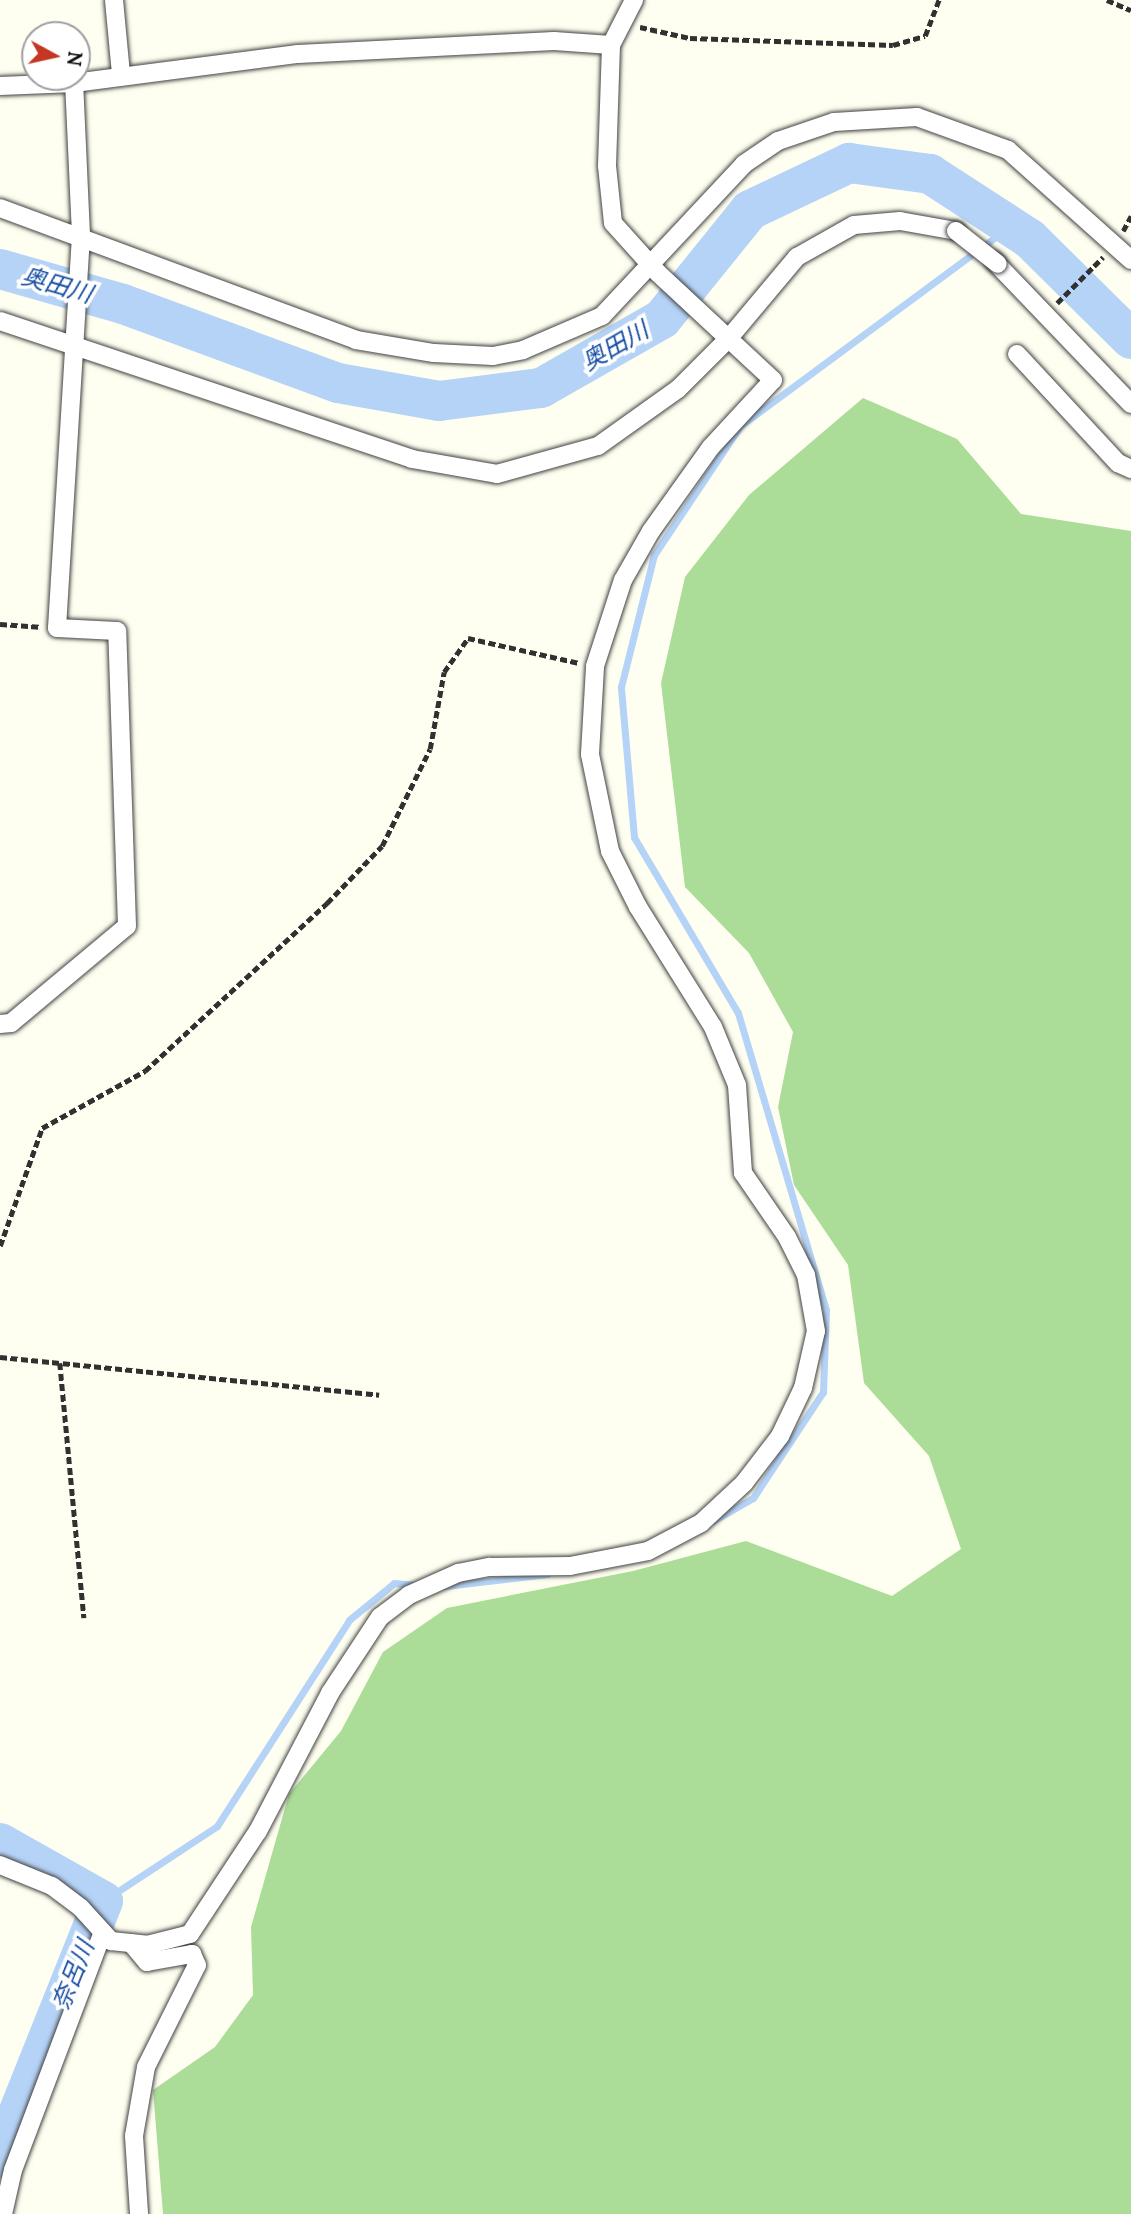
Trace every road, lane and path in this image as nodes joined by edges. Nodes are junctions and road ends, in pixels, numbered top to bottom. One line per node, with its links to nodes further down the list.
1 (114, 0): 10 (street)
2 (634, 0): 8 (street)
3 (939, 0): 8 (path)
4 (1107, 0): 6 (path)
5 (1124, 0): 6 (path)
6 (1122, 6): 7 (path)
7 (1131, 10)
8 (622, 23): 9 (street)
9 (611, 45): 10 (street); 19 (street)
10 (121, 74): 11 (street)
11 (91, 80)
12 (21, 85): 13 (street)
13 (0, 86)
14 (74, 91): 16 (street)
15 (0, 208): 16 (street)
16 (81, 235): 19 (street); 22 (street)
17 (1115, 245): 18 (street); 19 (street); 20 (path)
18 (1131, 260)
19 (653, 268): 23 (street)
20 (1045, 315): 23 (street, bridge); 25 (street)
21 (0, 321): 22 (street)
22 (75, 337): 23 (street); 28 (street)
23 (729, 338): 29 (street)
24 (1017, 354): 26 (street)
25 (1131, 404)
26 (1131, 469)
27 (0, 624): 28 (path)
28 (57, 628): 30 (street)
29 (595, 666): 31 (path); 38 (street)
30 (0, 1024)
31 (0, 1246)
32 (0, 1357): 33 (path)
33 (60, 1363): 34 (path); 35 (path)
34 (379, 1395)
35 (84, 1618)
36 (0, 1865): 37 (street)
37 (102, 1935): 38 (street); 39 (street)
38 (131, 1943): 40 (street)
39 (3, 2214)
40 (139, 2214)

